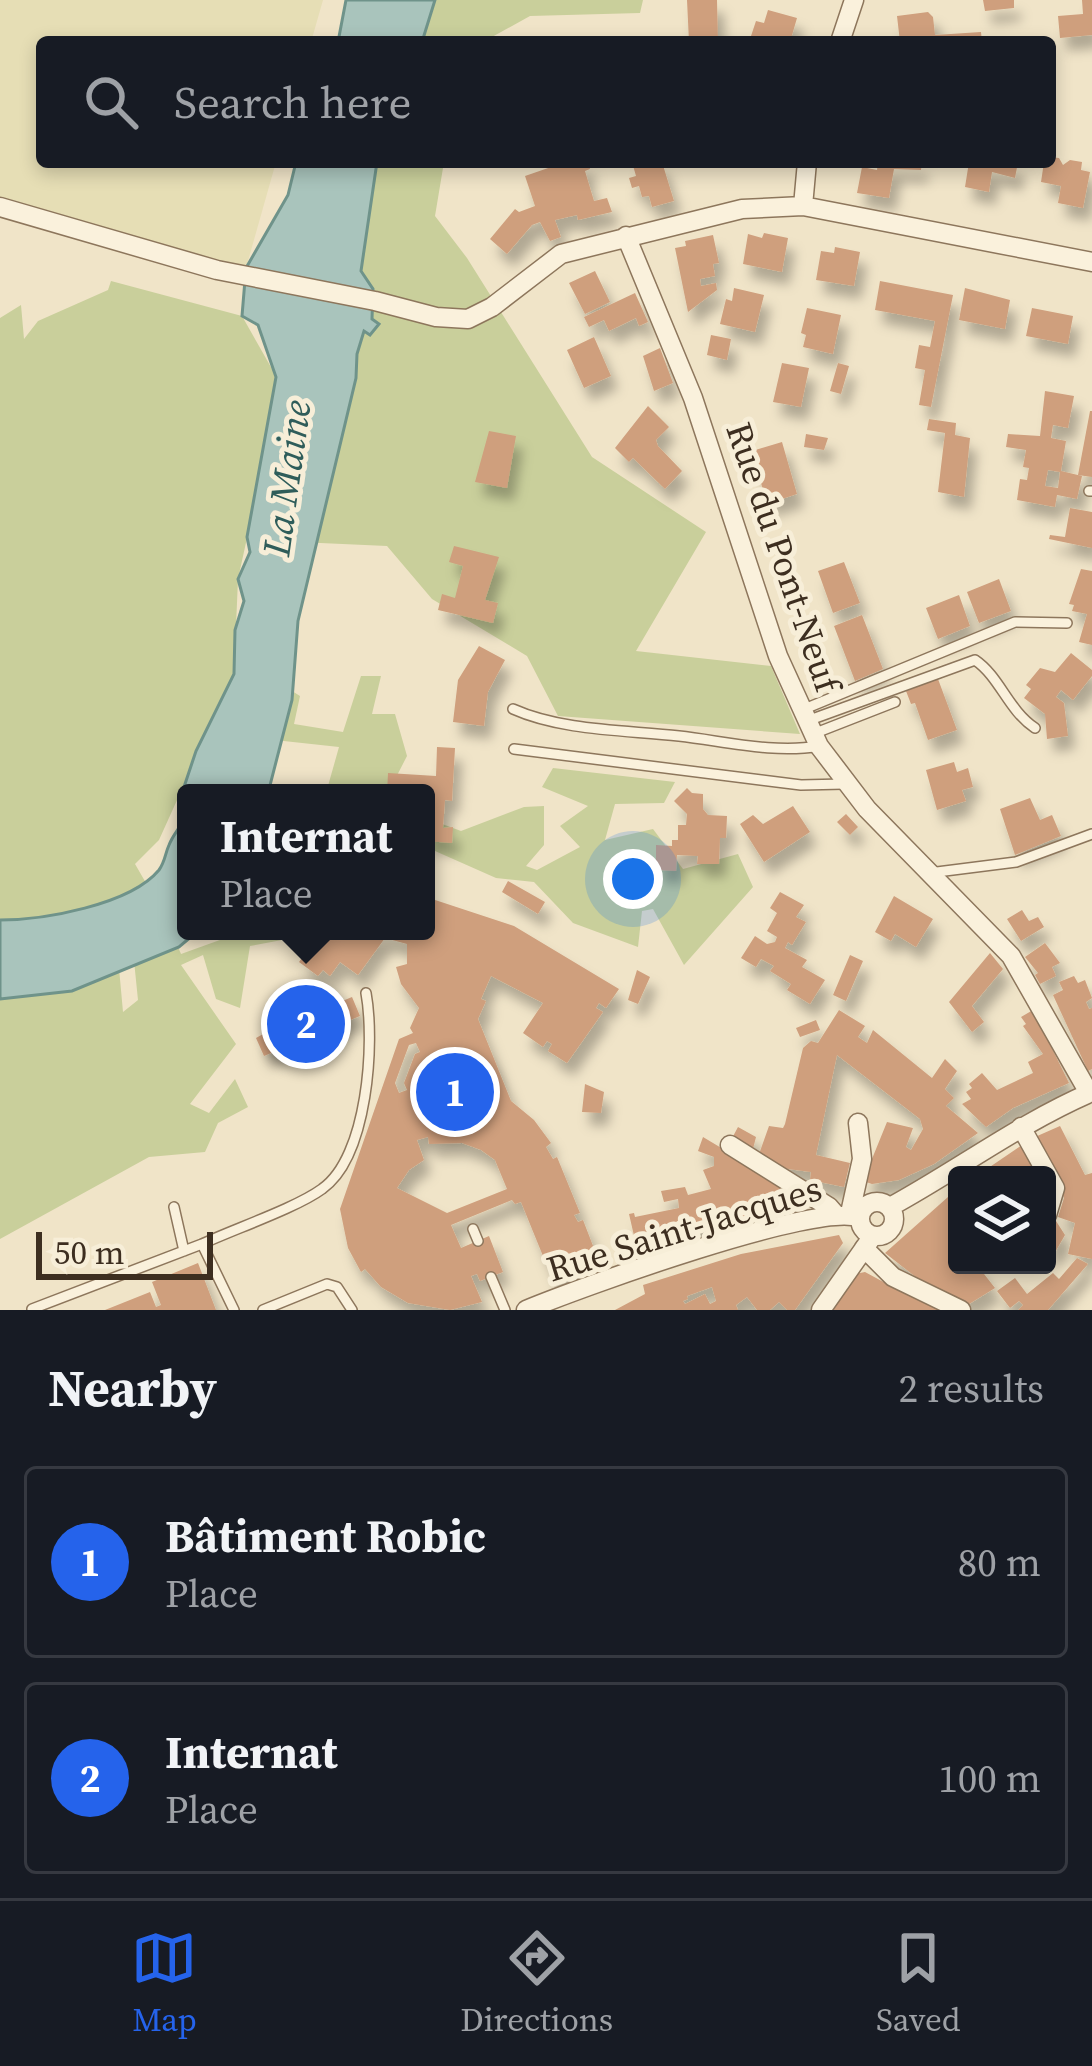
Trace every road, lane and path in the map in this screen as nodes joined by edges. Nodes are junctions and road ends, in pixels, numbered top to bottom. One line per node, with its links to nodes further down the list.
1 (854, 0): 2 (street)
2 (842, 36)
3 (806, 168): 4 (street)
4 (803, 206): 6 (street); 7 (street)
5 (0, 207): 6 (street)
6 (626, 236): 11 (street, Rue du Pont-Neuf)
7 (1092, 262)
8 (1067, 623): 11 (lane)
9 (895, 702): 11 (lane)
10 (513, 709): 11 (lane)
11 (810, 728): 12 (lane); 14 (street, Rue du Pont-Neuf)
12 (1035, 728)
13 (514, 749): 14 (lane)
14 (844, 784): 16 (street, Rue du Pont-Neuf)
15 (1092, 834): 16 (lane)
16 (929, 873): 18 (street, Rue du Pont-Neuf)
17 (366, 993): 29 (lane)
18 (1090, 1092): 20 (street)
19 (858, 1123): 25 (street)
20 (1021, 1127): 22 (street); 24 (street)
21 (730, 1145): 25 (street)
22 (1043, 1166)
23 (174, 1207): 30 (lane)
24 (890, 1207): 25 (street, Rue Saint-Jacques); 28 (street)
25 (849, 1215): 28 (street); 37 (street, Rue Saint-Jacques)
26 (472, 1229): 27 (lane)
27 (478, 1241)
28 (868, 1242): 38 (street); 39 (street)
29 (202, 1244): 30 (lane); 33 (lane)
30 (184, 1251): 32 (lane)
31 (491, 1277): 36 (lane)
32 (32, 1309)
33 (234, 1310)
34 (262, 1310): 35 (lane)
35 (352, 1310)
36 (505, 1310)
37 (526, 1310)
38 (820, 1310)
39 (961, 1310)

